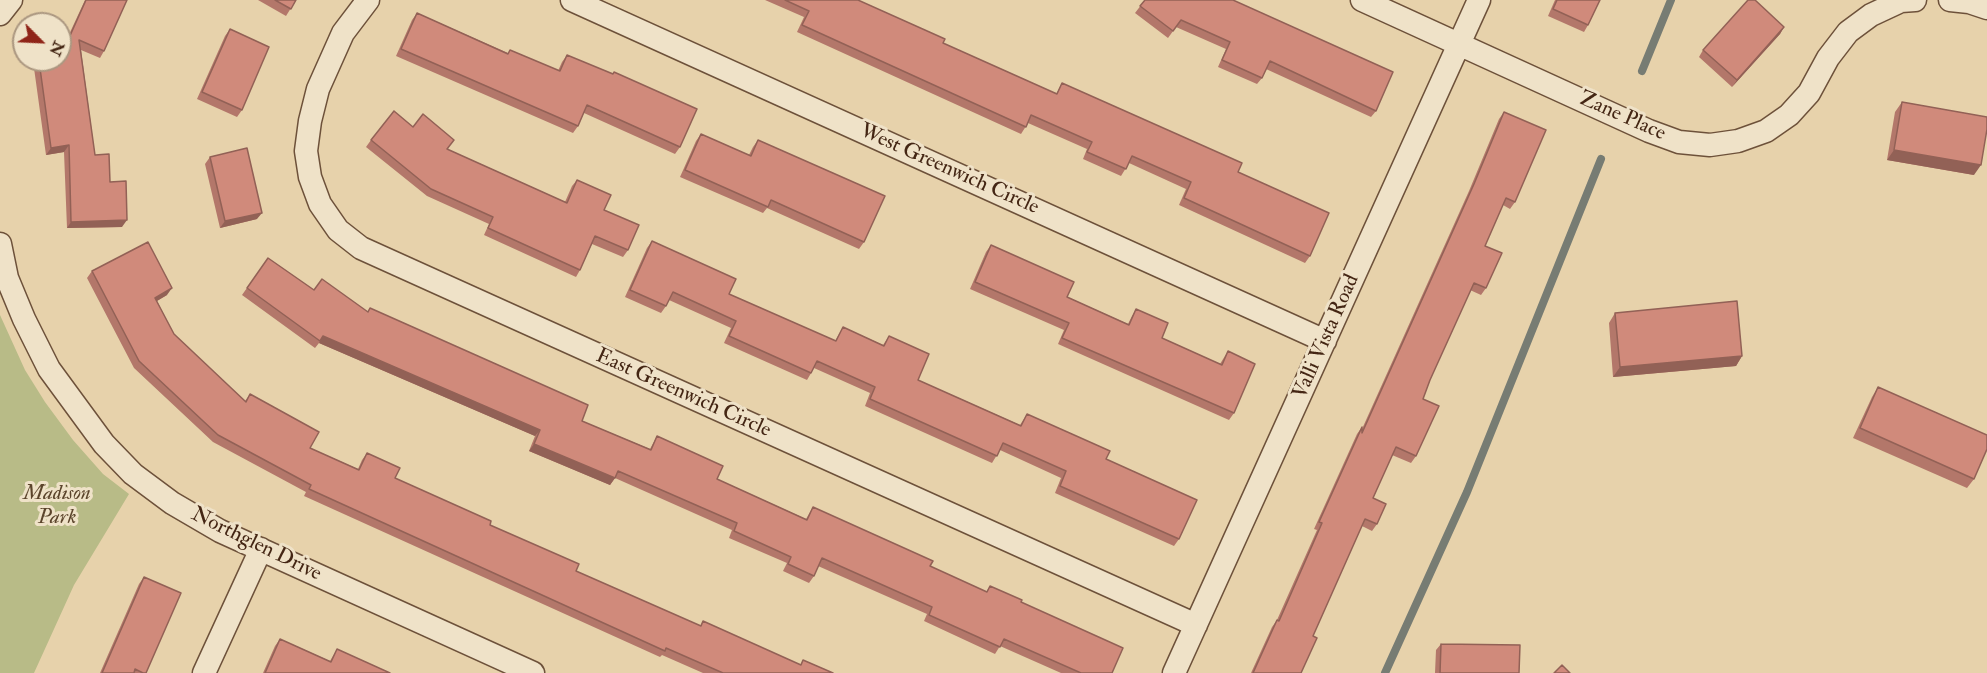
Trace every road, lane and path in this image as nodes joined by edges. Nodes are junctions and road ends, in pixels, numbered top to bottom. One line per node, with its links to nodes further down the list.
1 (11, 0): 9 (street)
2 (368, 0): 14 (street, East Greenwich Circle)
3 (572, 0): 12 (street, West Greenwich Circle)
4 (1362, 0): 10 (street, Zane Place)
5 (1479, 0): 10 (street, Valli Vista Road)
6 (1915, 0): 10 (street, Zane Place)
7 (1950, 0): 8 (street)
8 (1987, 8)
9 (0, 14)
10 (1460, 43): 12 (street, Valli Vista Road)
11 (0, 244): 13 (street, Northglen Drive)
12 (1324, 341): 14 (street, Valli Vista Road)
13 (261, 549): 15 (street); 16 (street, Northglen Drive)
14 (1196, 625): 17 (street, Valli Vista Road)
15 (204, 673)
16 (533, 673)
17 (1174, 673)

